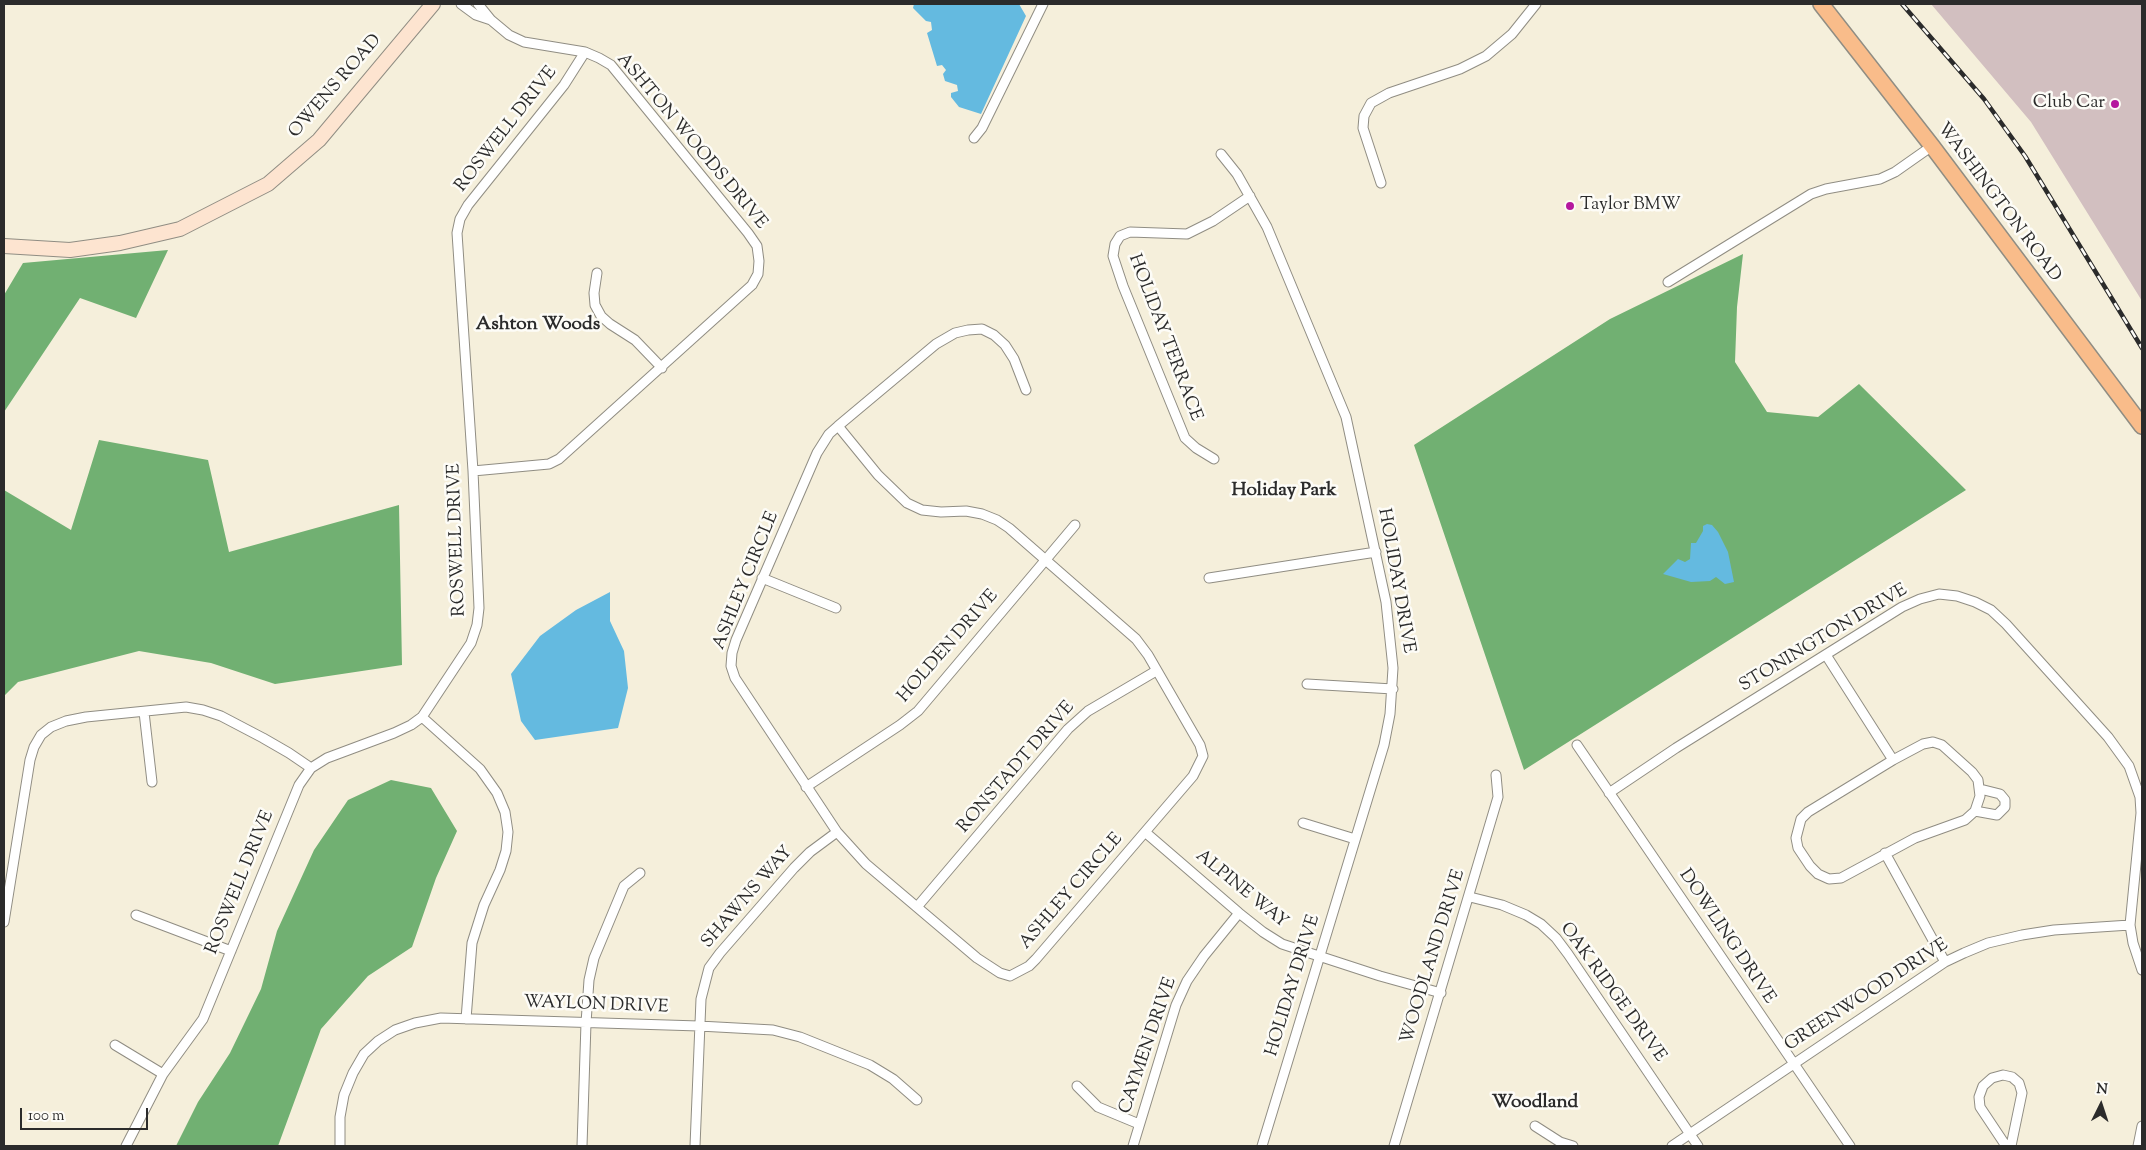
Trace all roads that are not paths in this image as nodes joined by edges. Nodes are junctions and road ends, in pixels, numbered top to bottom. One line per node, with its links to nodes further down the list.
1 (432, 4): 14 (street, OWENS ROAD)
2 (460, 4): 7 (street, ASHTON WOODS DRIVE)
3 (478, 4): 7 (street, ASHTON WOODS DRIVE)
4 (1043, 4): 9 (street)
5 (1536, 4): 12 (street)
6 (1821, 4): 10 (main road, WASHINGTON ROAD)
7 (491, 20): 8 (street, ASHTON WOODS DRIVE)
8 (586, 52): 17 (street, ASHTON WOODS DRIVE); 22 (street, ROSWELL DRIVE)
9 (974, 138)
10 (1932, 146): 16 (street); 20 (main road, WASHINGTON ROAD)
11 (1221, 154): 13 (street, HOLIDAY DRIVE)
12 (1381, 183)
13 (1250, 196): 21 (street, HOLIDAY TERRACE); 24 (street, HOLIDAY DRIVE)
14 (4, 246)
15 (597, 273): 17 (street)
16 (1668, 282)
17 (662, 368): 22 (street, ASHTON WOODS DRIVE)
18 (1026, 390): 19 (street, ASHLEY CIRCLE)
19 (838, 426): 25 (street, ASHLEY CIRCLE); 26 (street, ASHLEY CIRCLE)
20 (2142, 426)
21 (1214, 459)
22 (473, 471): 34 (street, ROSWELL DRIVE)
23 (1075, 525): 25 (street, HOLDEN DRIVE)
24 (1376, 552): 27 (street); 32 (street, HOLIDAY DRIVE)
25 (1047, 560): 30 (street, ASHLEY CIRCLE); 40 (street, HOLDEN DRIVE)
26 (762, 578): 28 (street); 40 (street, ASHLEY CIRCLE)
27 (1209, 578)
28 (836, 608)
29 (1826, 655): 36 (street); 42 (street, STONINGTON DRIVE); 55 (street, STONINGTON DRIVE)
30 (1156, 671): 46 (street, ASHLEY CIRCLE); 51 (street, RONSTADT DRIVE)
31 (1307, 684): 32 (street)
32 (1393, 688): 47 (street, HOLIDAY DRIVE)
33 (144, 712): 37 (street); 39 (street); 54 (street)
34 (422, 717): 37 (street, ROSWELL DRIVE); 61 (street)
35 (1577, 745): 42 (street, DOWLING DRIVE)
36 (1893, 760): 41 (street); 48 (street)
37 (310, 768): 56 (street, ROSWELL DRIVE)
38 (1496, 775): 50 (street, WOODLAND DRIVE)
39 (152, 782)
40 (806, 787): 45 (street, ASHLEY CIRCLE)
41 (1980, 789): 43 (street); 43 (street)
42 (1609, 794): 65 (street, DOWLING DRIVE)
43 (1975, 811): 48 (street)
44 (1304, 823): 47 (street)
45 (837, 832): 51 (street, ASHLEY CIRCLE); 63 (street, SHAWNS WAY)
46 (1145, 832): 51 (street, ASHLEY CIRCLE); 52 (street, ALPINE WAY)
47 (1355, 839): 57 (street, HOLIDAY DRIVE)
48 (1885, 853): 58 (street)
49 (640, 873): 62 (street)
50 (1470, 896): 60 (street, WOODLAND DRIVE); 72 (street, OAK RIDGE DRIVE)
51 (916, 907)
52 (1239, 913): 57 (street, ALPINE WAY); 69 (street, CAYMEN DRIVE)
53 (136, 914): 56 (street)
54 (4, 922)
55 (2130, 924): 58 (street, GREENWOOD DRIVE); 59 (street, STONINGTON DRIVE)
56 (231, 952): 66 (street, ROSWELL DRIVE)
57 (1320, 957): 60 (street, ALPINE WAY); 78 (street, HOLIDAY DRIVE)
58 (1945, 962): 65 (street, GREENWOOD DRIVE)
59 (2142, 970)
60 (1441, 993): 79 (street, WOODLAND DRIVE)
61 (466, 1019): 62 (street, WAYLON DRIVE); 74 (street, WAYLON DRIVE)
62 (586, 1023): 63 (street, WAYLON DRIVE); 75 (street)
63 (699, 1026): 68 (street, WAYLON DRIVE); 76 (street, SHAWNS WAY)
64 (115, 1045): 66 (street)
65 (1794, 1063): 72 (street, GREENWOOD DRIVE); 83 (street, DOWLING DRIVE)
66 (163, 1074): 73 (street, ROSWELL DRIVE)
67 (1077, 1086): 69 (street)
68 (917, 1100)
69 (1139, 1124): 77 (street, CAYMEN DRIVE)
70 (1535, 1126): 80 (street)
71 (2142, 1126): 86 (street)
72 (1690, 1134): 81 (street, GREENWOOD DRIVE); 82 (street, OAK RIDGE DRIVE)
73 (126, 1146)
74 (340, 1146)
75 (582, 1146)
76 (695, 1146)
77 (1133, 1146)
78 (1262, 1146)
79 (1394, 1146)
80 (1572, 1146)
81 (1672, 1146)
82 (1698, 1146)
83 (1850, 1146)
84 (2006, 1146): 85 (street)
85 (2011, 1146)
86 (2138, 1146)

